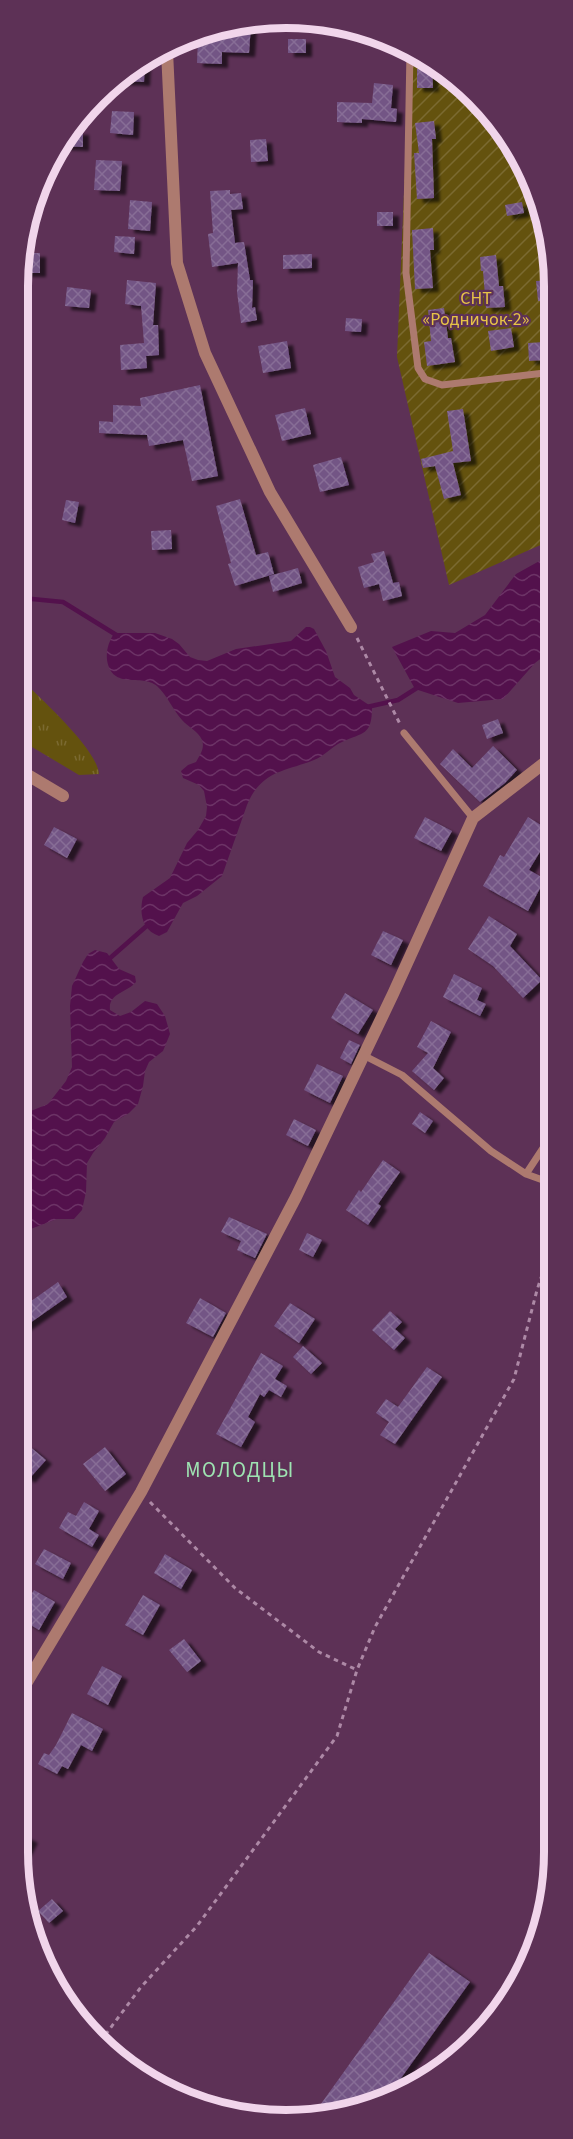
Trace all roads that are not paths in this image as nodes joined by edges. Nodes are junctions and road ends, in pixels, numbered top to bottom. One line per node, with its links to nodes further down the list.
1 (166, 58): 4 (street)
2 (410, 60): 3 (lane)
3 (544, 373)
4 (351, 627)
5 (404, 733): 9 (lane)
6 (544, 763): 9 (street)
7 (28, 775): 8 (street)
8 (63, 796)
9 (473, 818): 10 (street)
10 (363, 1055): 12 (lane); 14 (street)
11 (544, 1147): 12 (lane)
12 (526, 1174): 13 (lane)
13 (544, 1180)
14 (28, 1680)

